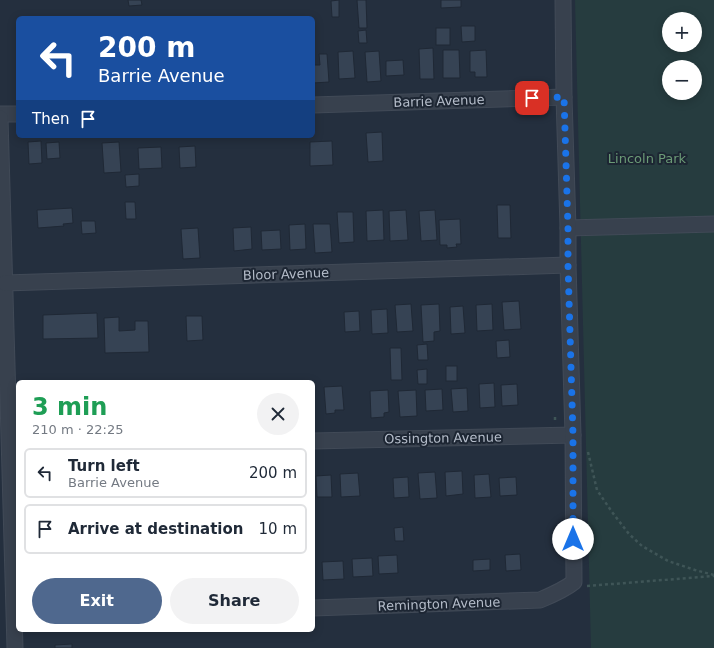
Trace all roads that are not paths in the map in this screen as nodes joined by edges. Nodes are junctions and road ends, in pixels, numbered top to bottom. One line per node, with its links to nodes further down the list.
1 (563, 0): 2 (street)
2 (564, 97): 3 (street, Barrie Avenue); 9 (street)
3 (315, 105)
4 (0, 114): 5 (street)
5 (16, 114)
6 (0, 118): 7 (street)
7 (1, 163): 11 (street)
8 (714, 224): 9 (street)
9 (568, 228): 10 (street)
10 (568, 265): 11 (street, Bloor Avenue); 13 (street)
11 (5, 283): 12 (street)
12 (3, 336): 15 (street)
13 (573, 435): 14 (street, Ossington Avenue); 17 (street, Remington Avenue)
14 (315, 441)
15 (14, 449): 16 (street)
16 (5, 502): 18 (street)
17 (315, 608)
18 (16, 617): 19 (street)
19 (15, 648)

